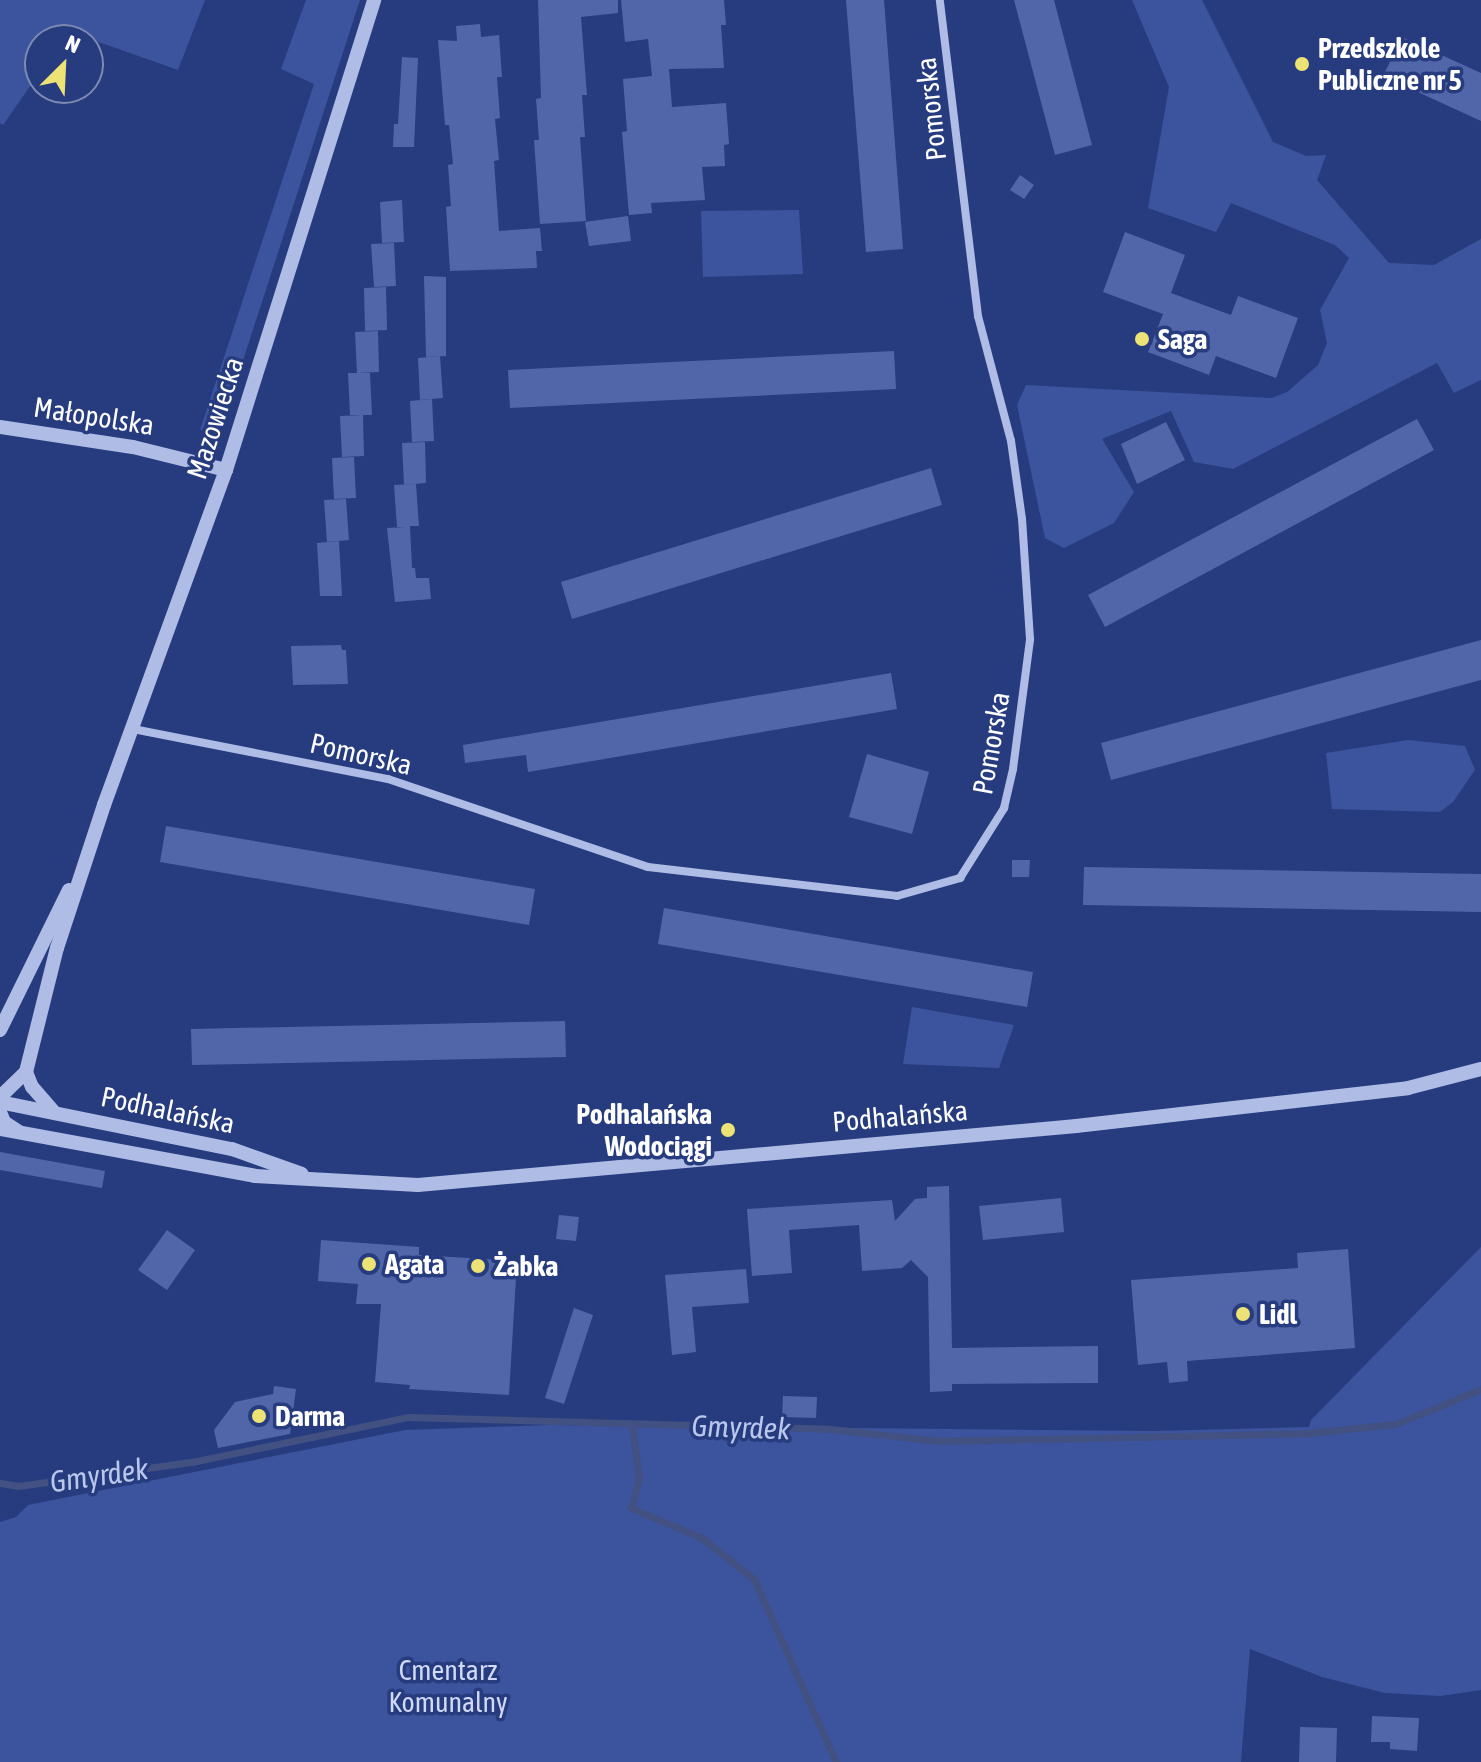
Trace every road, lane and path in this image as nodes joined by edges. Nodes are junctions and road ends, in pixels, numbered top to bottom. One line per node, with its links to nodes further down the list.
1 (374, 0): 4 (street, Mazowiecka)
2 (940, 0): 5 (street, Pomorska)
3 (0, 427): 4 (street, Małopolska)
4 (226, 470): 5 (street, Mazowiecka)
5 (133, 729): 6 (street, Mazowiecka)
6 (91, 847): 7 (street, Mazowiecka); 9 (street, Mazowiecka)
7 (0, 1030)
8 (1481, 1069): 15 (street, Podhalańska)
9 (26, 1072): 10 (street); 12 (street)
10 (0, 1099): 12 (street, Podhalańska)
11 (0, 1112): 14 (street)
12 (54, 1112): 15 (street, Podhalańska)
13 (0, 1129): 14 (street, Podhalańska)
14 (22, 1133): 15 (street, Podhalańska)
15 (321, 1181)

